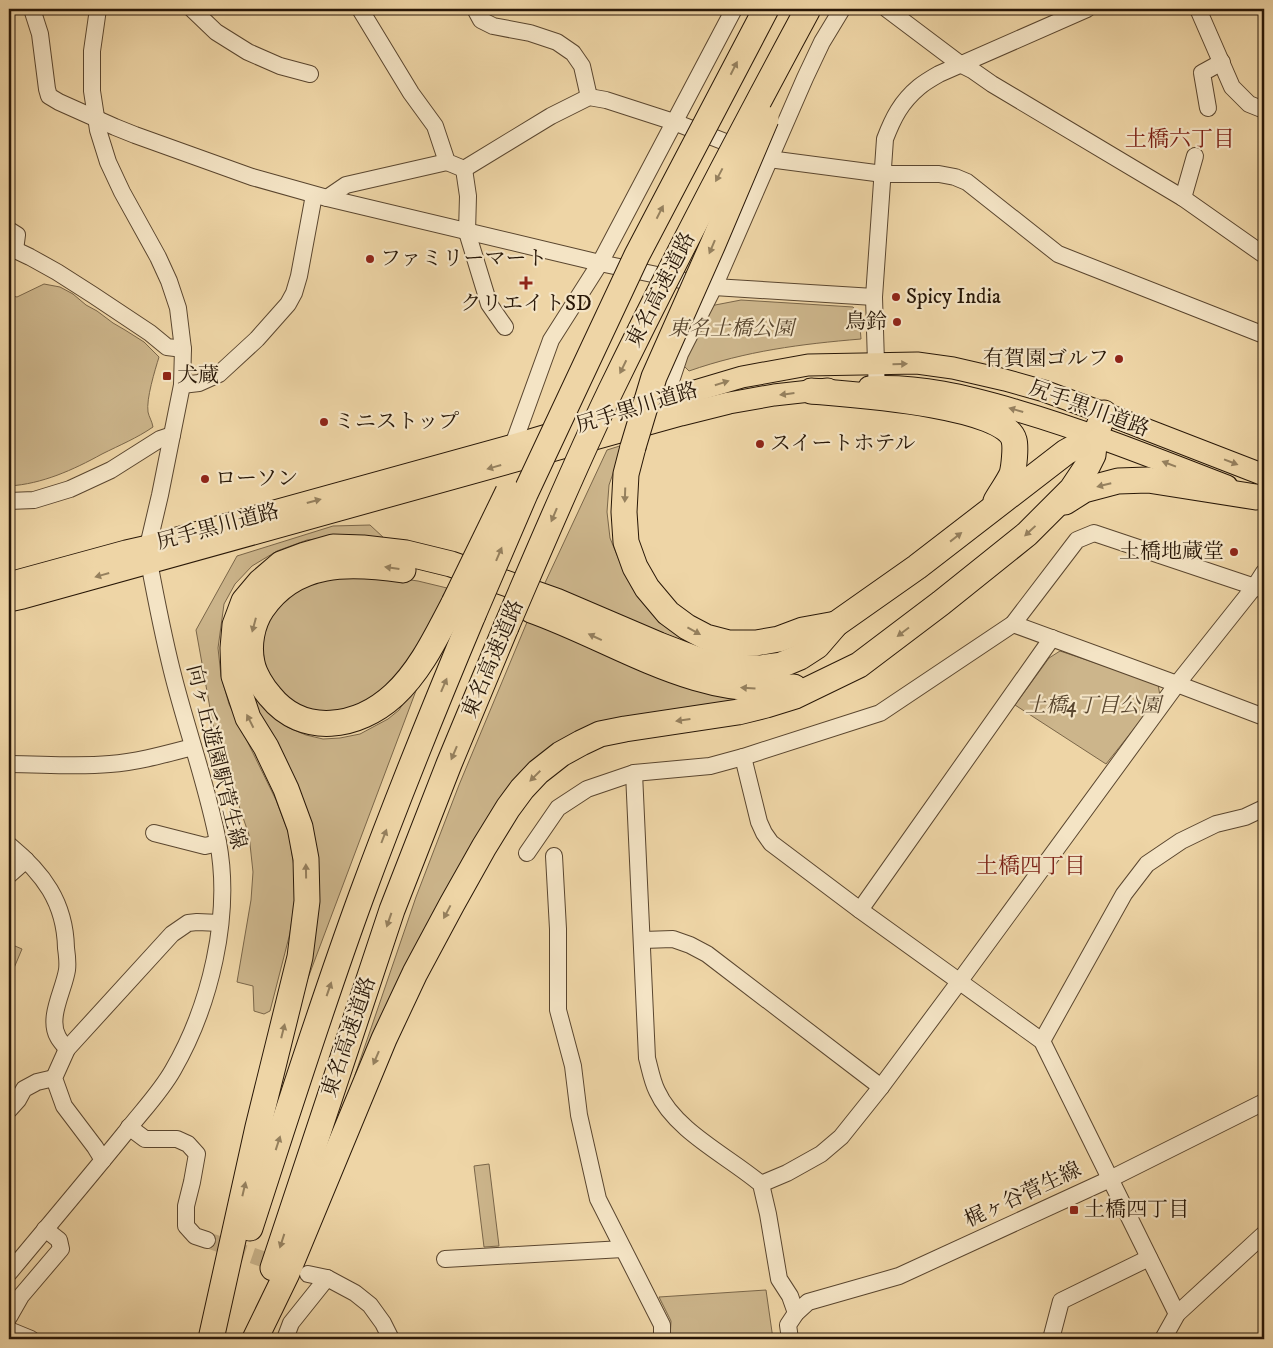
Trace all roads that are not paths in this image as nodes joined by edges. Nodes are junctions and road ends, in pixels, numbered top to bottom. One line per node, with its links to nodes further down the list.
1 (32, 9): 20 (street)
2 (98, 9): 20 (street)
3 (192, 9): 16 (street)
4 (360, 9): 24 (street)
5 (475, 9): 17 (street)
6 (734, 9): 21 (street)
7 (766, 9): 57 (highway, 東名高速道路, one-way to 7, bridge)
8 (808, 9): 105 (highway, 東名高速道路, one-way to 105, bridge)
9 (814, 9): 58 (highway, one-way to 58, bridge)
10 (842, 9): 23 (street)
11 (887, 9): 15 (street)
12 (1086, 9): 15 (street)
13 (1198, 9): 14 (street)
14 (1222, 62): 18 (street); 19 (street)
15 (960, 64): 26 (street); 28 (street)
16 (310, 74)
17 (589, 97): 21 (street); 25 (street)
18 (1208, 108)
19 (1264, 110)
20 (96, 118): 27 (street); 38 (street)
21 (674, 122): 23 (street); 33 (street)
22 (1195, 156): 28 (street)
23 (769, 159): 26 (street); 34 (street)
24 (448, 162): 25 (street); 27 (street)
25 (464, 169): 30 (street)
26 (883, 174): 35 (street); 37 (street)
27 (321, 197): 30 (street); 40 (street)
28 (1184, 198): 32 (street)
29 (9, 230): 31 (street)
30 (467, 232): 33 (street); 36 (street)
31 (12, 248): 38 (street)
32 (1264, 255)
33 (600, 263): 34 (street); 47 (street)
34 (714, 286): 35 (street); 43 (street)
35 (874, 297): 39 (street)
36 (505, 327)
37 (1264, 335)
38 (183, 349): 40 (street)
39 (877, 364): 42 (street); 43 (main road, 尻手黒川道路, one-way to 39); 44 (main road, 尻手黒川道路, one-way to 44)
40 (182, 385): 45 (street)
41 (811, 391): 42 (highway); 52 (main road, 尻手黒川道路, one-way to 52)
42 (877, 391): 46 (main road, 尻手黒川道路, one-way to 42); 50 (highway)
43 (665, 399): 47 (main road, 尻手黒川道路)
44 (1104, 413): 46 (highway); 48 (main road, 尻手黒川道路, one-way to 48)
45 (172, 435): 49 (street); 52 (street)
46 (1094, 436): 48 (main road, 尻手黒川道路, one-way to 46); 50 (highway); 51 (highway)
47 (513, 446): 52 (main road, 尻手黒川道路, one-way to 47)
48 (1262, 490): 51 (highway, one-way to 51)
49 (9, 501)
50 (991, 510): 58 (highway, one-way to 50)
51 (1050, 512): 61 (highway, one-way to 61)
52 (149, 554): 54 (main road, 尻手黒川道路); 56 (main road, 尻手黒川道路, one-way to 56); 64 (street, 向ヶ丘遊園駅菅生線)
53 (1264, 572): 55 (street)
54 (9, 583)
55 (1260, 588): 59 (street); 62 (street)
56 (9, 601)
57 (463, 609): 61 (highway, one-way to 57); 104 (highway, 東名高速道路, one-way to 57)
58 (836, 624): 104 (highway, one-way to 58)
59 (1013, 624): 60 (street); 65 (street)
60 (1052, 638): 62 (street); 76 (street)
61 (831, 680): 106 (highway, one-way to 106)
62 (1177, 684): 63 (street); 79 (street)
63 (1264, 717)
64 (193, 747): 66 (street); 70 (street, 向ヶ丘遊園駅菅生線)
65 (743, 757): 67 (street); 76 (street)
66 (9, 764)
67 (634, 773): 72 (street); 78 (street)
68 (1264, 808): 80 (street)
69 (154, 833): 70 (street)
70 (218, 843): 77 (street, 向ヶ丘遊園駅菅生線)
71 (9, 845): 74 (street)
72 (526, 854)
73 (554, 856): 93 (street)
74 (26, 860): 75 (street); 81 (street)
75 (9, 875)
76 (860, 910): 79 (street)
77 (220, 922): 81 (street); 86 (street, 向ヶ丘遊園駅菅生線)
78 (643, 940): 83 (street); 89 (street)
79 (959, 982): 80 (street); 83 (street)
80 (1042, 1041): 88 (street)
81 (67, 1049): 82 (street)
82 (54, 1078): 85 (street); 87 (street)
83 (881, 1087): 89 (street)
84 (1264, 1102): 88 (street, 梶ヶ谷菅生線)
85 (9, 1110)
86 (129, 1127): 87 (street, 向ヶ丘遊園駅菅生線); 92 (street)
87 (103, 1160): 90 (street, 向ヶ丘遊園駅菅生線)
88 (1110, 1178): 94 (street); 99 (street, 梶ヶ谷菅生線)
89 (761, 1184): 99 (street)
90 (45, 1230): 96 (street, 向ヶ丘遊園駅菅生線); 101 (street)
91 (1264, 1234): 100 (street)
92 (207, 1240)
93 (622, 1248): 95 (street); 109 (street)
94 (1149, 1258): 100 (street); 111 (street)
95 (445, 1259)
96 (9, 1273)
97 (308, 1274): 98 (street)
98 (326, 1278): 107 (street); 108 (street)
99 (796, 1313): 110 (street)
100 (1177, 1314): 112 (street)
101 (9, 1317)
102 (9, 1330): 103 (street)
103 (32, 1339)
104 (212, 1339)
105 (251, 1339)
106 (255, 1339)
107 (285, 1339)
108 (391, 1339)
109 (662, 1339)
110 (790, 1339)
111 (1051, 1339)
112 (1163, 1339)

